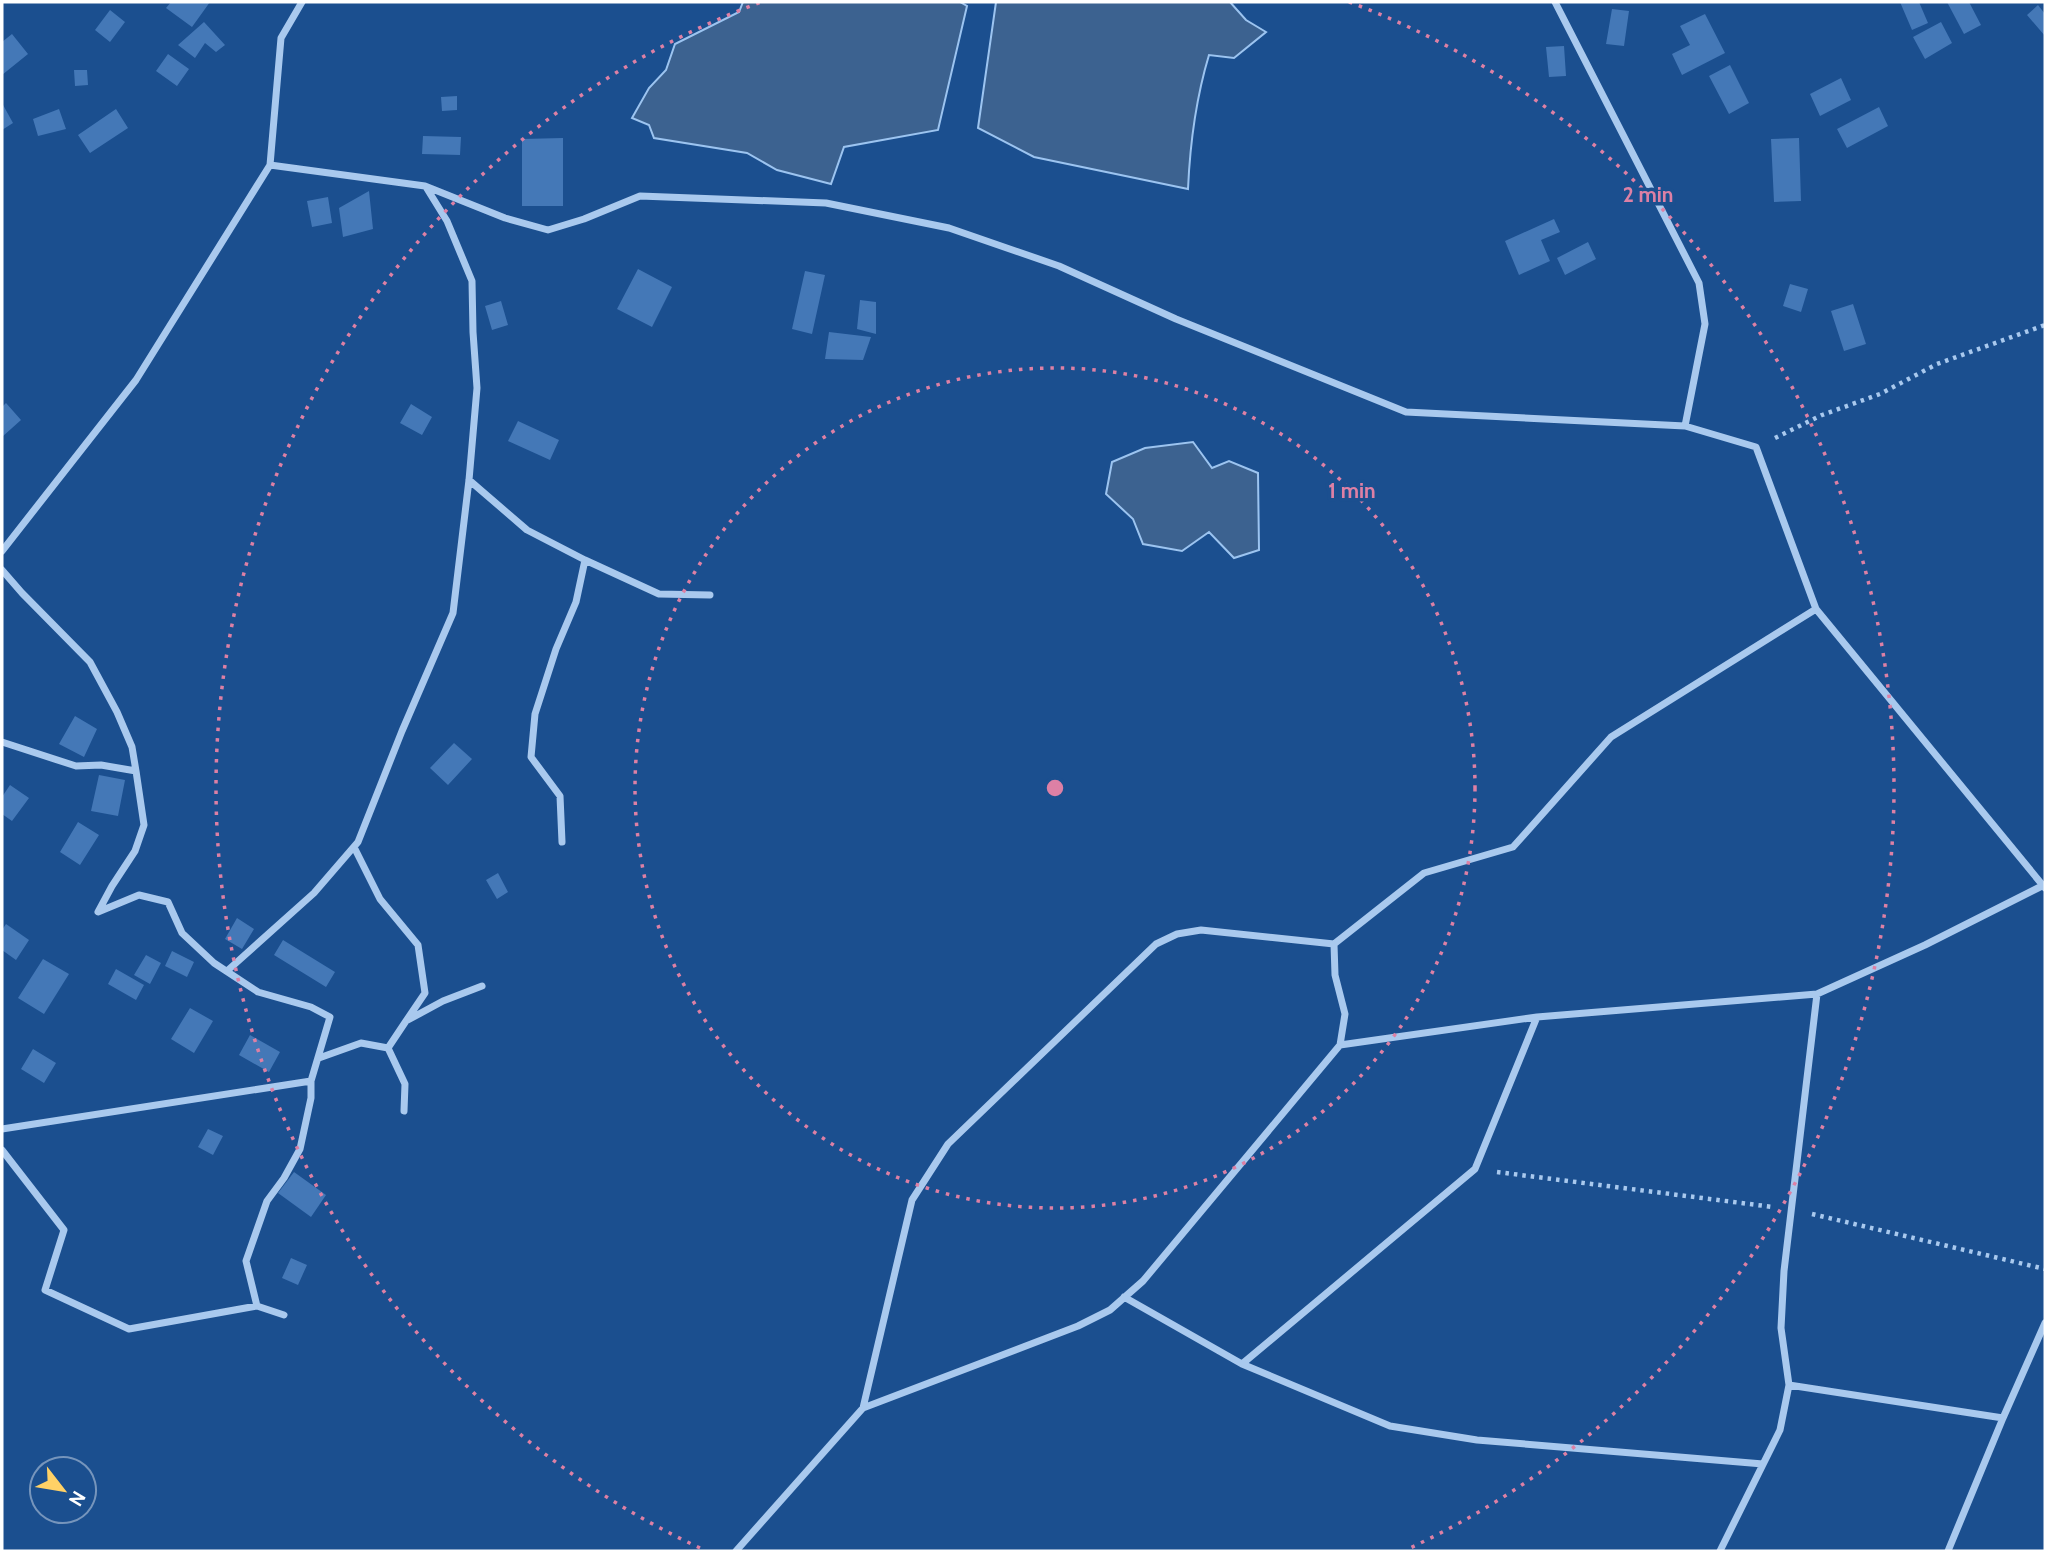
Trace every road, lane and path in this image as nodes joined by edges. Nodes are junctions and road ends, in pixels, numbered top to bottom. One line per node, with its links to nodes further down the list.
1 (302, 2): 3 (street)
2 (1555, 2): 6 (street)
3 (270, 165): 4 (street); 9 (street)
4 (425, 186): 6 (street); 8 (street)
5 (2045, 325): 7 (path)
6 (1685, 426): 7 (street)
7 (1756, 447): 13 (street)
8 (469, 480): 10 (street); 17 (street)
9 (2, 551)
10 (584, 560): 12 (street); 16 (street)
11 (2, 570): 15 (street)
12 (710, 595)
13 (1816, 608): 18 (street); 19 (street)
14 (2, 742): 15 (street)
15 (136, 771): 20 (street)
16 (562, 842)
17 (354, 846): 20 (street); 24 (street)
18 (2044, 887): 22 (street)
19 (1335, 944): 25 (street); 41 (street)
20 (227, 971): 27 (street)
21 (482, 986): 24 (street)
22 (1817, 994): 23 (street); 33 (street)
23 (1537, 1017): 25 (street); 32 (street)
24 (406, 1021): 26 (street)
25 (1340, 1045): 35 (street)
26 (388, 1048): 27 (street); 29 (street)
27 (319, 1058): 28 (street)
28 (311, 1081): 30 (street); 36 (street)
29 (404, 1111)
30 (2, 1129)
31 (2, 1150): 36 (street)
32 (1475, 1169): 33 (path); 39 (street)
33 (1790, 1209): 34 (path); 40 (street)
34 (2045, 1269)
35 (1125, 1297): 39 (street); 41 (street)
36 (257, 1306): 37 (street)
37 (284, 1315)
38 (2045, 1323): 42 (street)
39 (1242, 1364): 43 (street)
40 (1789, 1385): 42 (street); 43 (street)
41 (863, 1408): 44 (street)
42 (2003, 1418): 46 (street)
43 (1763, 1464): 45 (street)
44 (736, 1551)
45 (1720, 1551)
46 (1948, 1551)

